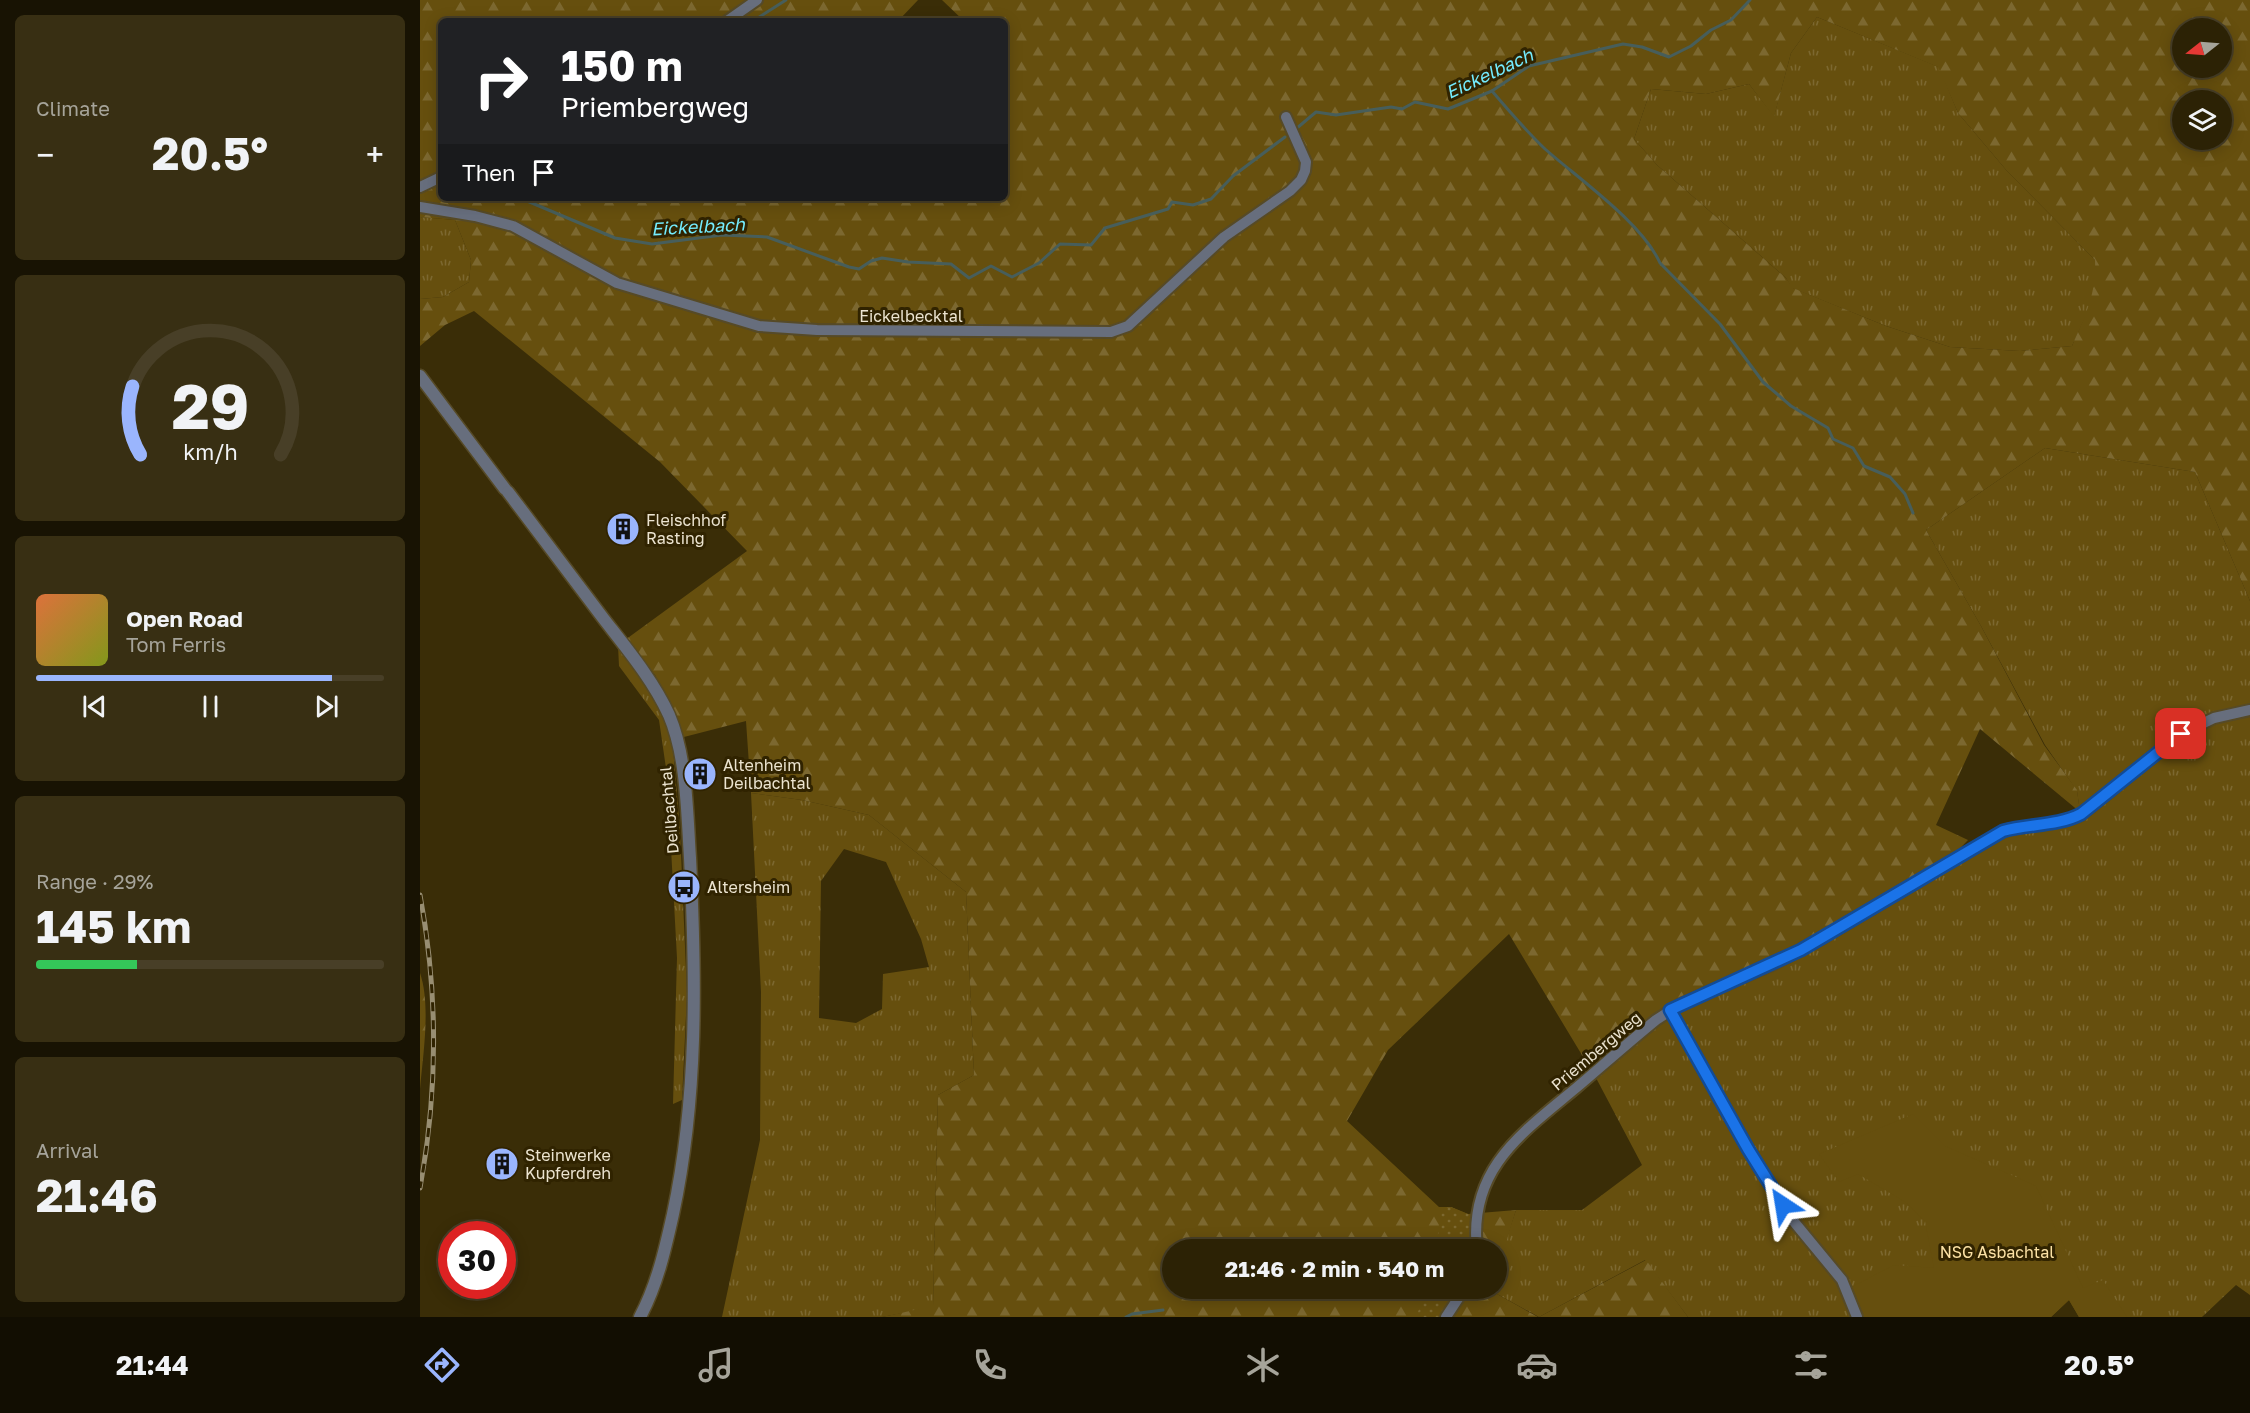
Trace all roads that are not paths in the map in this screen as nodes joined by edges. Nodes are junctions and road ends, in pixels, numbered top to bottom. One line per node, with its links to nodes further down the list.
1 (757, 0): 2 (street)
2 (731, 18)
3 (1286, 117): 6 (street, Eickelbecktal)
4 (438, 179): 5 (street)
5 (420, 188)
6 (420, 207)
7 (420, 376): 12 (street, Deilbachtal)
8 (2250, 710): 9 (street, Priembergweg)
9 (1670, 1010): 10 (street, Priembergweg); 14 (street)
10 (1477, 1239)
11 (1458, 1299): 13 (street)
12 (640, 1317)
13 (1446, 1317)
14 (1857, 1317)

